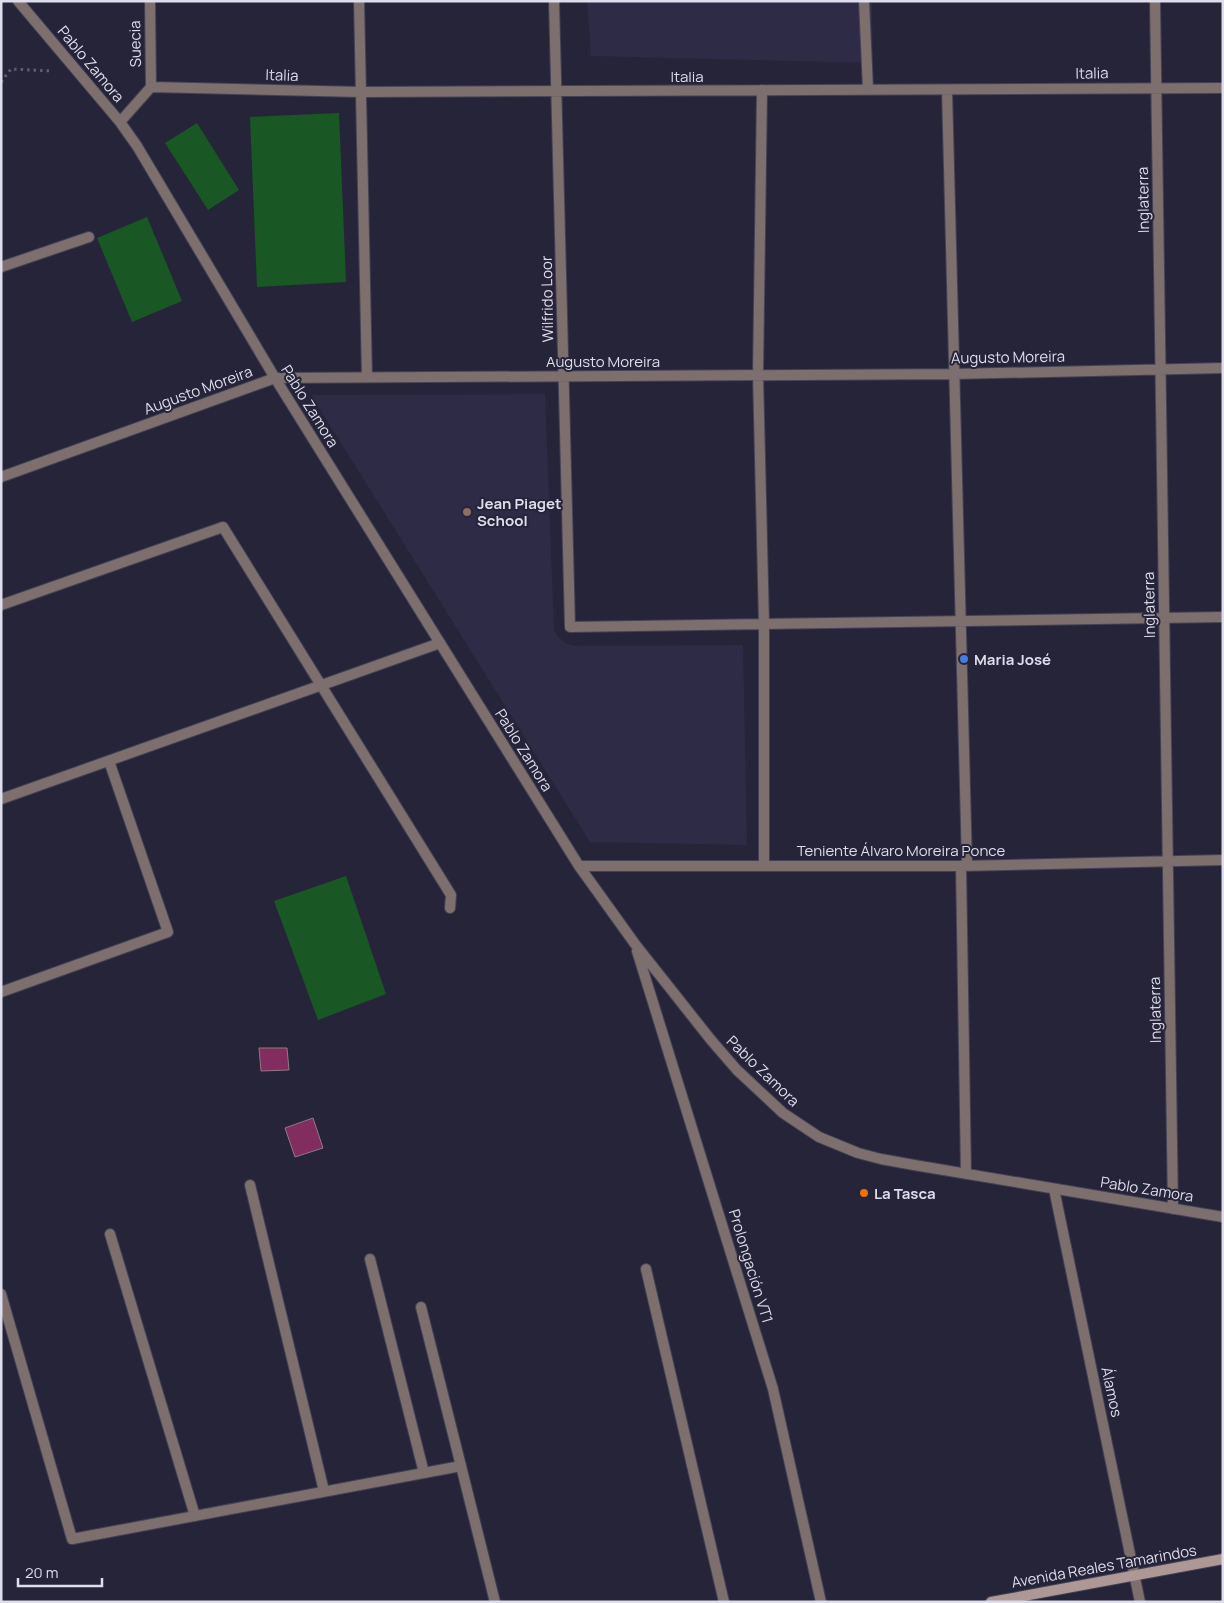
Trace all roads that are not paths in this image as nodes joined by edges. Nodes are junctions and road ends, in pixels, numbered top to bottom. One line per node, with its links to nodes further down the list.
1 (18, 1): 15 (street, Pablo Zamora)
2 (150, 1): 7 (street, Suecia)
3 (359, 1): 14 (street)
4 (554, 1): 13 (street, Wilfrido Loor)
5 (864, 1): 10 (street)
6 (1155, 1): 8 (street, Inglaterra)
7 (151, 87): 14 (street, Italia); 15 (street)
8 (1156, 88): 9 (street, Italia); 12 (street, Italia); 19 (street, Inglaterra)
9 (1223, 88)
10 (868, 89): 11 (street, Italia); 12 (street, Italia)
11 (762, 90): 13 (street, Italia); 21 (street)
12 (948, 90): 20 (street)
13 (556, 91): 14 (street, Italia); 22 (street, Wilfrido Loor)
14 (361, 92): 23 (street)
15 (120, 122): 24 (street, Pablo Zamora)
16 (89, 237): 17 (street)
17 (1, 267)
18 (1223, 368): 19 (street, Augusto Moreira)
19 (1161, 369): 20 (street, Augusto Moreira); 28 (street, Inglaterra)
20 (954, 374): 21 (street, Augusto Moreira); 29 (street)
21 (758, 375): 22 (street, Augusto Moreira); 30 (street)
22 (564, 376): 23 (street, Augusto Moreira); 30 (street, Wilfrido Loor)
23 (367, 377): 24 (street, Augusto Moreira)
24 (275, 378): 25 (street, Augusto Moreira); 31 (street, Pablo Zamora)
25 (1, 476)
26 (1, 606): 32 (street)
27 (1223, 617): 28 (street)
28 (1165, 618): 29 (street); 36 (street, Inglaterra)
29 (960, 622): 30 (street); 37 (street)
30 (764, 623): 39 (street)
31 (440, 643): 32 (street); 38 (street, Pablo Zamora)
32 (322, 685): 33 (street); 40 (street)
33 (108, 761): 34 (street); 42 (street)
34 (1, 800)
35 (1223, 860): 36 (street, Teniente Álvaro Moreira Ponce)
36 (1168, 861): 37 (street, Teniente Álvaro Moreira Ponce); 46 (street, Inglaterra)
37 (964, 865): 39 (street, Teniente Álvaro Moreira Ponce); 43 (street)
38 (579, 866): 39 (street, Teniente Álvaro Moreira Ponce); 41 (street, Pablo Zamora)
39 (764, 866)
40 (450, 908)
41 (634, 944): 43 (street, Pablo Zamora); 61 (street, Prolongación VT1)
42 (1, 992)
43 (966, 1174): 45 (street, Pablo Zamora)
44 (250, 1185): 55 (street)
45 (1054, 1189): 46 (street, Pablo Zamora); 58 (street, Álamos)
46 (1173, 1209): 47 (street, Pablo Zamora)
47 (1223, 1217)
48 (110, 1234): 56 (street)
49 (370, 1260): 54 (street)
50 (646, 1269): 60 (street)
51 (1, 1294): 56 (street)
52 (421, 1307): 53 (street)
53 (461, 1466): 54 (street); 59 (street)
54 (424, 1473): 55 (street)
55 (324, 1491): 56 (street)
56 (195, 1516)
57 (1223, 1559): 58 (main road, Avenida Reales Tamarindos)
58 (1135, 1574): 62 (main road, Avenida Reales Tamarindos); 63 (street, Álamos)
59 (495, 1602)
60 (724, 1602)
61 (821, 1602)
62 (991, 1602)
63 (1140, 1602)

